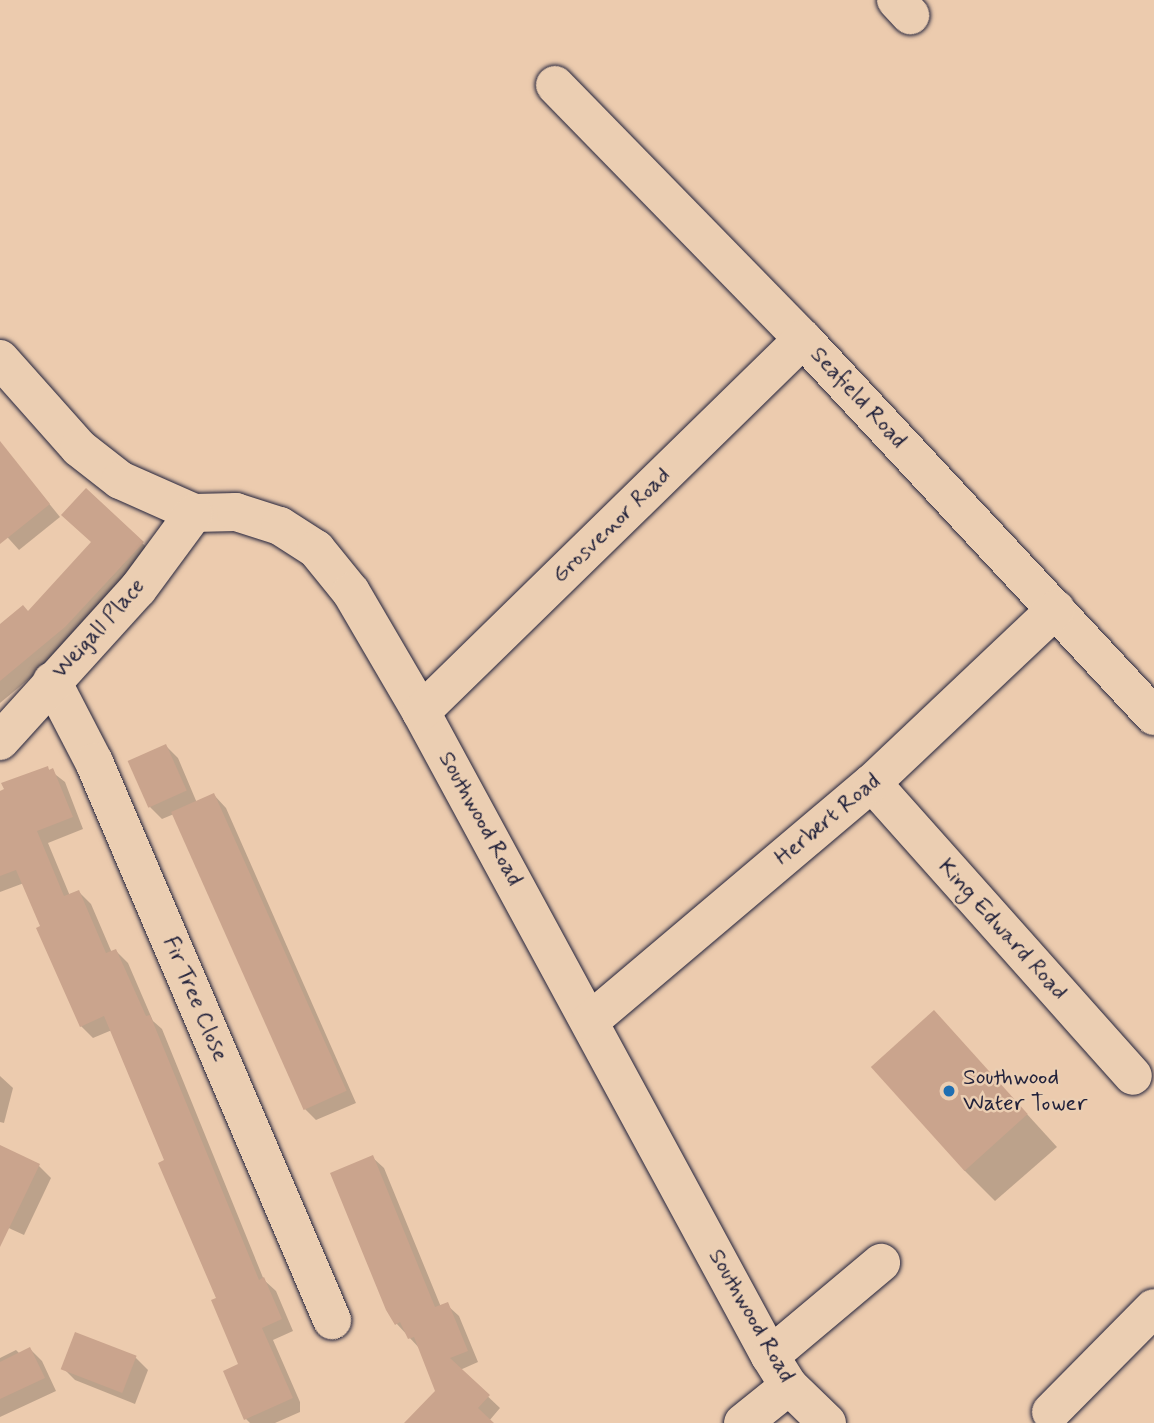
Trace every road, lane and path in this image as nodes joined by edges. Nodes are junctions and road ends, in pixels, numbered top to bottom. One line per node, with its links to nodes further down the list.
1 (555, 85): 2 (street, Seafield Road)
2 (803, 340): 5 (street, Seafield Road); 7 (street, Grosvenor Road)
3 (0, 359): 4 (street, Southwood Road)
4 (194, 513): 6 (street, Weigall Place); 7 (street, Southwood Road)
5 (1056, 609): 8 (street, Seafield Road); 10 (street, Herbert Road)
6 (52, 681): 9 (street, Weigall Place); 15 (street, Fir Tree Close)
7 (421, 712): 11 (street, Southwood Road)
8 (1154, 716)
9 (0, 741)
10 (872, 783): 11 (street, Herbert Road); 12 (street, King Edward Road)
11 (590, 1021): 16 (street, Southwood Road)
12 (1133, 1076)
13 (881, 1263): 16 (street)
14 (1154, 1308): 17 (street)
15 (332, 1320)
16 (780, 1371): 18 (street); 19 (street, Southwood Road)
17 (1051, 1412)
18 (743, 1423)
19 (827, 1423)

